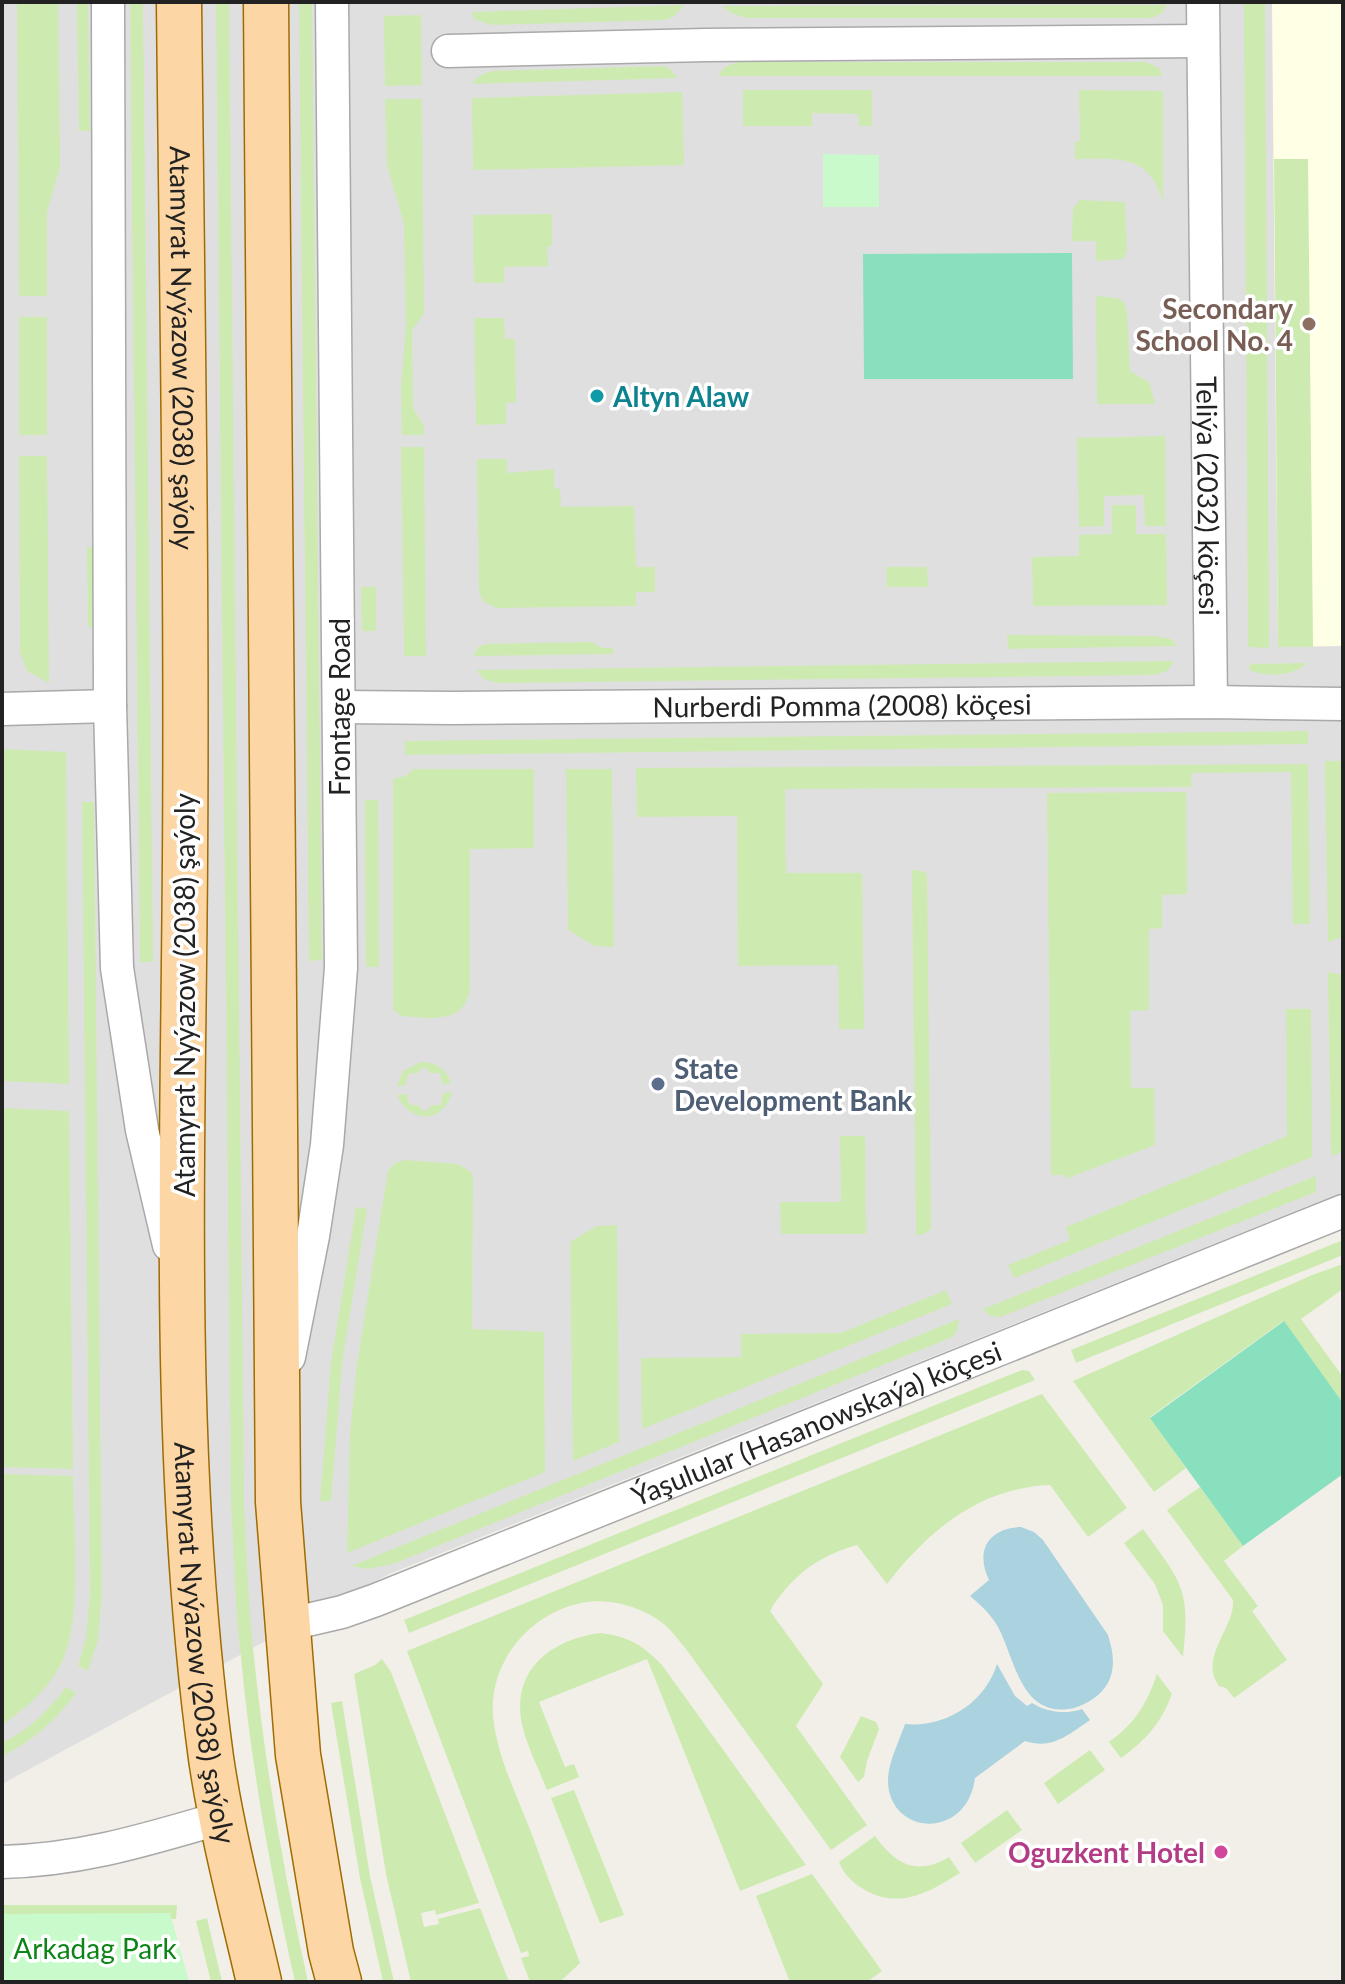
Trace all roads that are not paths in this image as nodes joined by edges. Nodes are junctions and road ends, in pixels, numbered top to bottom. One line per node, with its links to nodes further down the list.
1 (108, 2): 10 (street)
2 (179, 2): 14 (main road, Atamyrat Nyýazow (2038) şaýoly)
3 (266, 2): 15 (main road)
4 (332, 2): 11 (street, Frontage Road)
5 (1203, 2): 6 (street, Teliýa (2032) köçesi)
6 (1203, 41): 7 (street); 8 (street, Teliýa (2032) köçesi)
7 (448, 51)
8 (1211, 702): 9 (street, Nurberdi Pomma (2008) köçesi); 11 (street, Nurberdi Pomma (2008) köçesi)
9 (1343, 704)
10 (110, 706): 12 (street); 14 (street)
11 (340, 707): 15 (street, Frontage Road)
12 (2, 709)
13 (1343, 1211): 16 (street, Ýaşulular (Hasanowskaýa) köçesi)
14 (182, 1300): 17 (main road, Atamyrat Nyýazow (2038) şaýoly)
15 (277, 1407): 16 (main road)
16 (286, 1625): 20 (main road)
17 (221, 1818): 18 (street); 19 (main road, Atamyrat Nyýazow (2038) şaýoly)
18 (2, 1862)
19 (259, 1982)
20 (339, 1982)

